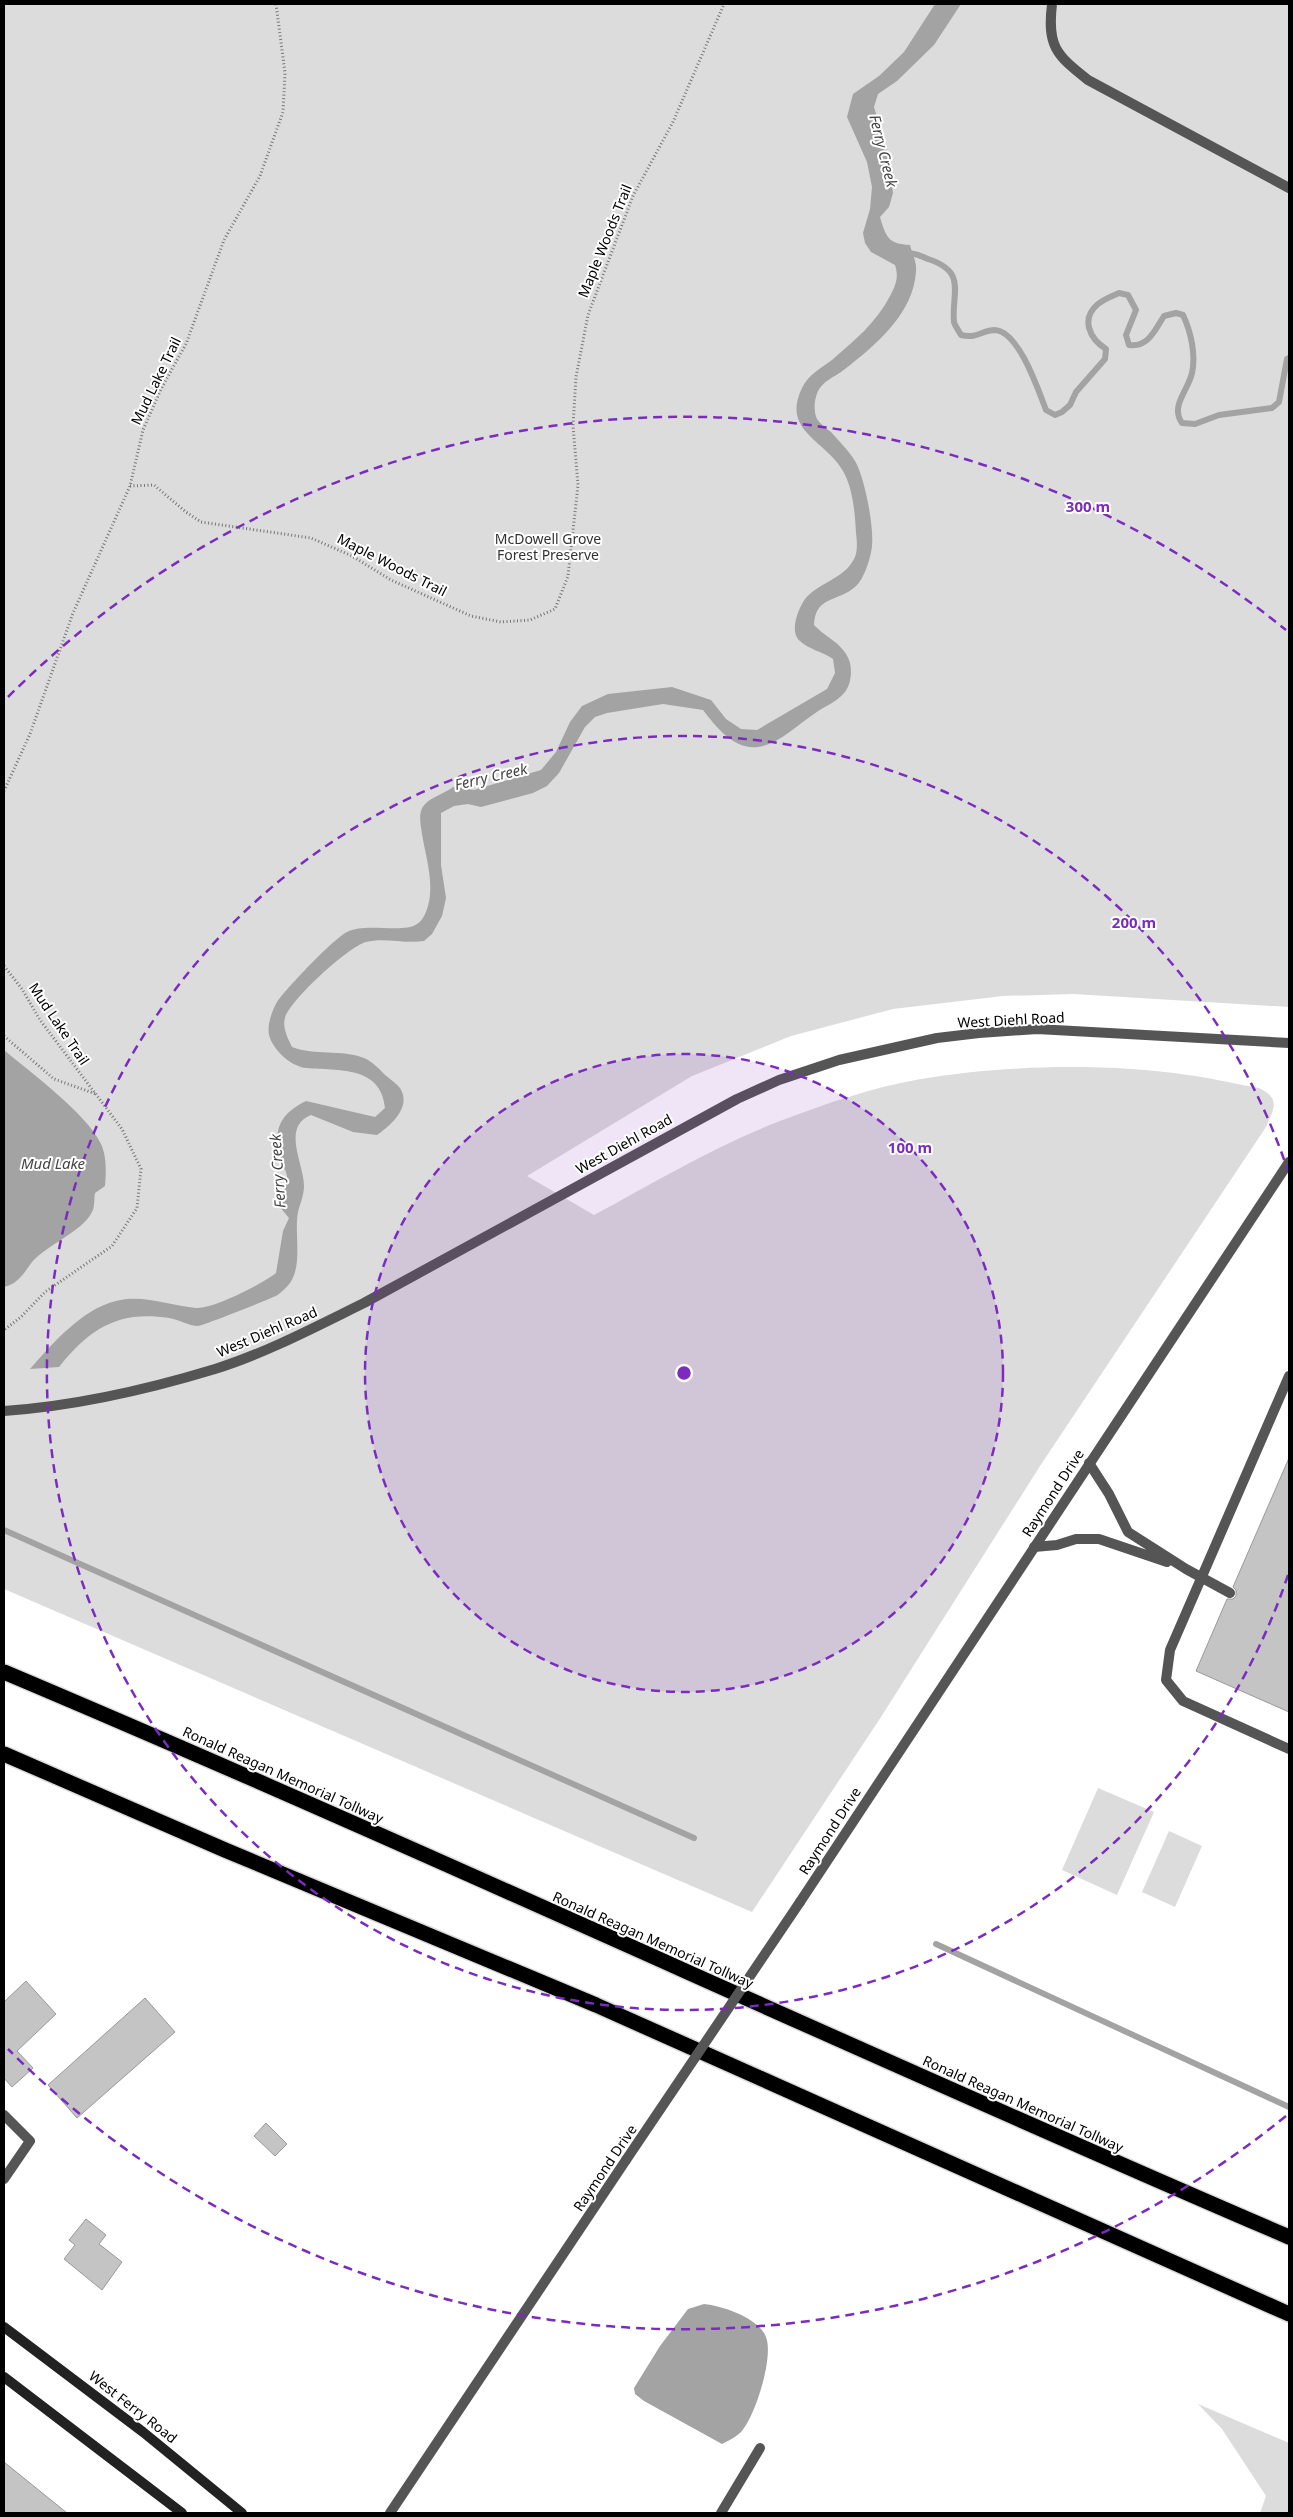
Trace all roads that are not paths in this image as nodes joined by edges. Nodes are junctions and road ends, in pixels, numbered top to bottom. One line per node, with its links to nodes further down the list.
1 (1052, 4): 2 (street)
2 (1289, 188)
3 (1289, 1043): 6 (street, West Diehl Road)
4 (1289, 1162): 7 (street, Raymond Drive)
5 (1289, 1376): 10 (street)
6 (4, 1411)
7 (1089, 1463): 8 (street, Raymond Drive); 9 (street)
8 (1034, 1546): 9 (street); 24 (street, Raymond Drive, bridge)
9 (1186, 1569): 10 (street)
10 (1201, 1578): 11 (street); 13 (street)
11 (1230, 1593)
12 (4, 1672): 17 (highway, Ronald Reagan Memorial Tollway)
13 (1289, 1749)
14 (4, 1754): 18 (highway)
15 (4, 2115): 16 (street)
16 (4, 2179)
17 (1289, 2237)
18 (1289, 2314)
19 (4, 2327): 23 (main road, West Ferry Road)
20 (4, 2376): 22 (main road)
21 (760, 2448): 25 (street)
22 (182, 2513)
23 (242, 2513)
24 (390, 2513)
25 (721, 2513)

